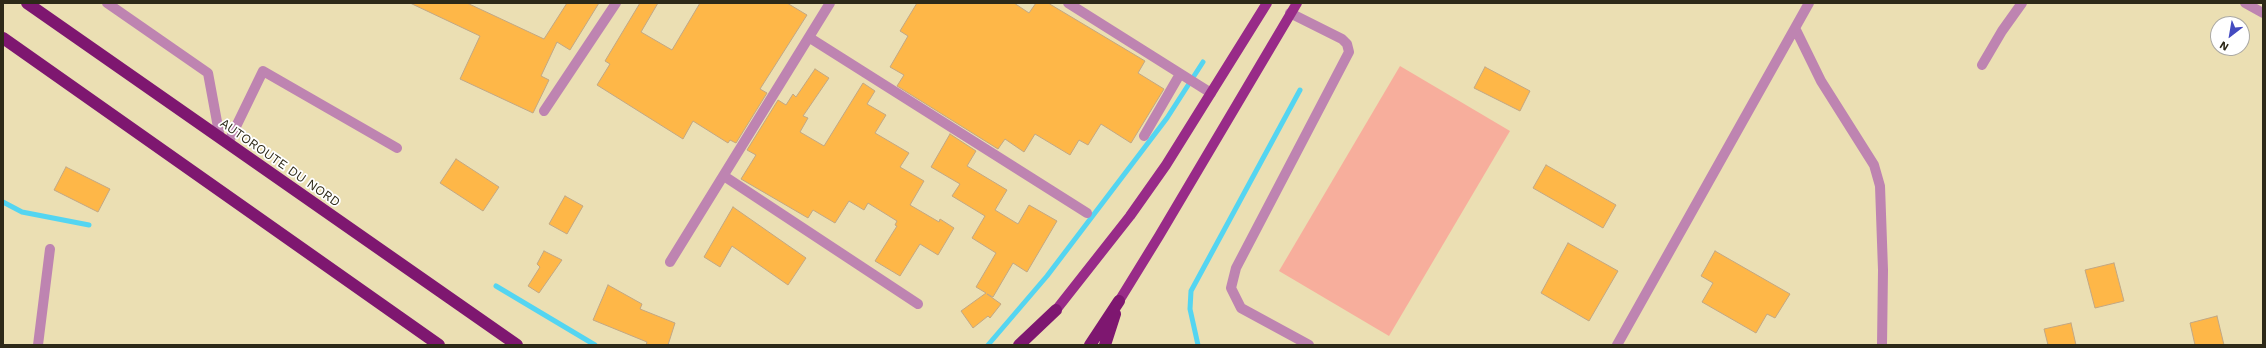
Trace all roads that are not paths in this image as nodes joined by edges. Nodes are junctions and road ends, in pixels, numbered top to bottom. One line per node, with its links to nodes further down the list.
1 (107, 3): 21 (street)
2 (616, 3): 19 (street)
3 (1068, 3): 17 (street)
4 (1267, 3): 18 (main road)
5 (1297, 3): 11 (main road)
6 (1809, 3): 13 (street)
7 (2022, 3): 16 (street)
8 (2245, 3): 12 (street)
9 (32, 4): 21 (highway, AUTOROUTE DU NORD)
10 (827, 4): 15 (street)
11 (1290, 13): 27 (main road); 36 (street)
12 (2263, 13)
13 (1795, 28): 37 (street); 38 (street)
14 (3, 38): 31 (highway)
15 (810, 38): 23 (street); 24 (street)
16 (1982, 65)
17 (1182, 75): 18 (street); 20 (street)
18 (1211, 93): 29 (main road)
19 (544, 111)
20 (1144, 136)
21 (224, 140): 22 (street); 32 (highway, AUTOROUTE DU NORD)
22 (397, 148)
23 (724, 176): 26 (street); 28 (street)
24 (1087, 213)
25 (50, 249): 30 (street)
26 (670, 262)
27 (1119, 301): 34 (highway); 35 (highway)
28 (918, 304)
29 (1056, 310): 33 (highway)
30 (38, 345)
31 (440, 345)
32 (517, 345)
33 (1019, 345)
34 (1090, 345)
35 (1105, 345)
36 (1309, 345)
37 (1617, 345)
38 (1882, 345)

